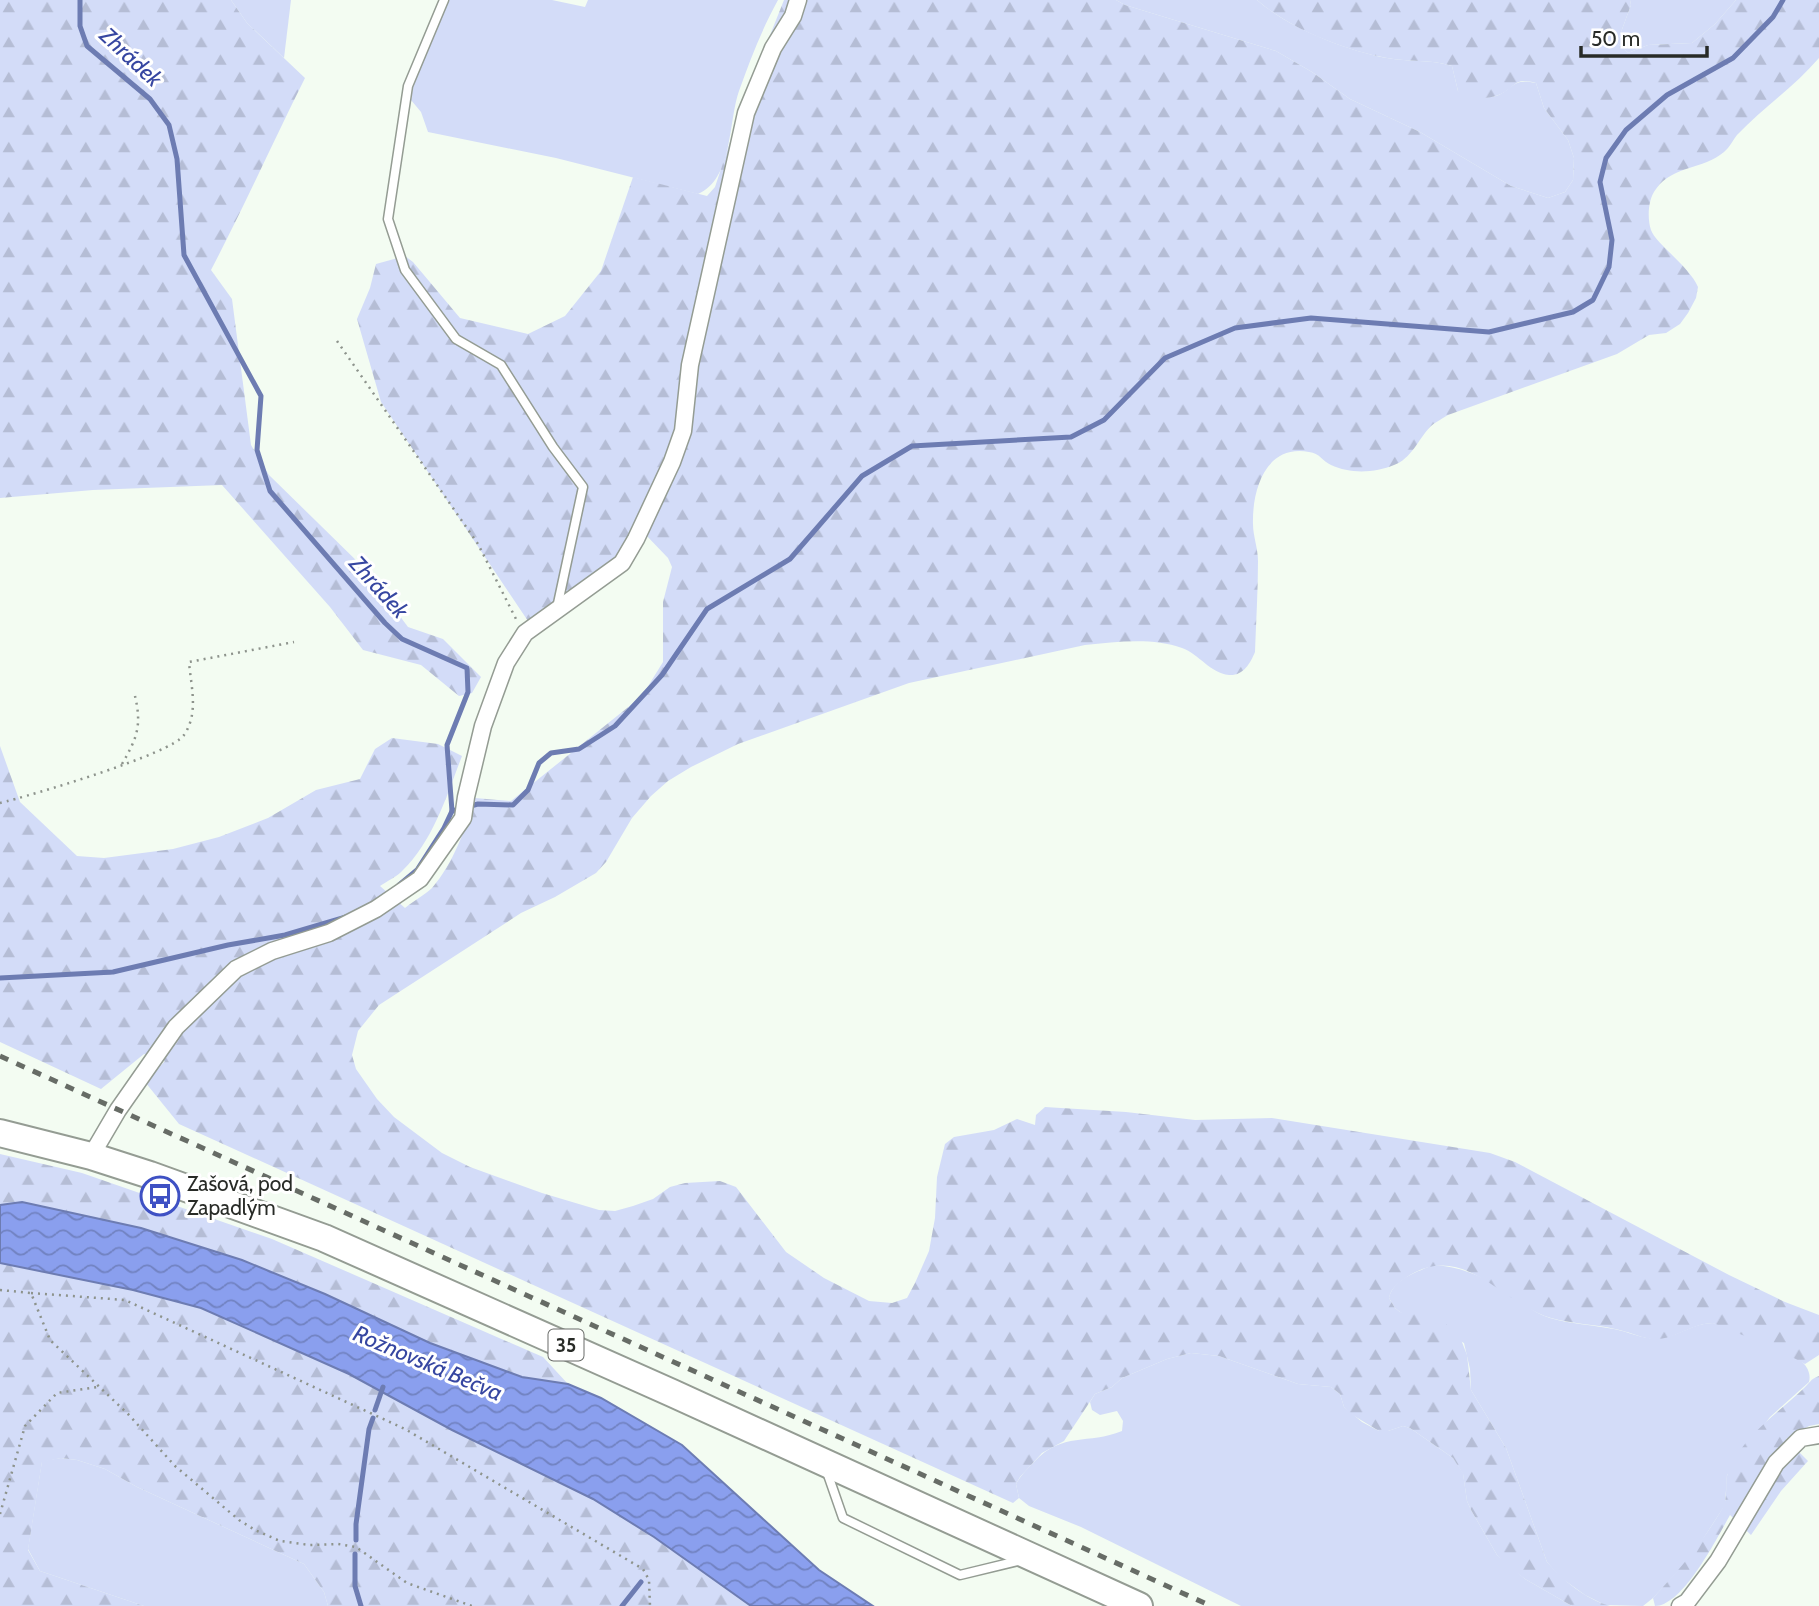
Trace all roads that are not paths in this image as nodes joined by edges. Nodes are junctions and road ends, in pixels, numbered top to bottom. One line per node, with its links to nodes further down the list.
1 (444, 0): 3 (lane)
2 (798, 0): 3 (street)
3 (557, 611): 5 (street)
4 (0, 1133): 5 (main road, 35)
5 (90, 1156): 7 (main road, 35)
6 (1819, 1435): 10 (street)
7 (824, 1462): 8 (main road, 35); 8 (lane)
8 (1032, 1557): 9 (main road, 35)
9 (1139, 1606)
10 (1680, 1606)

